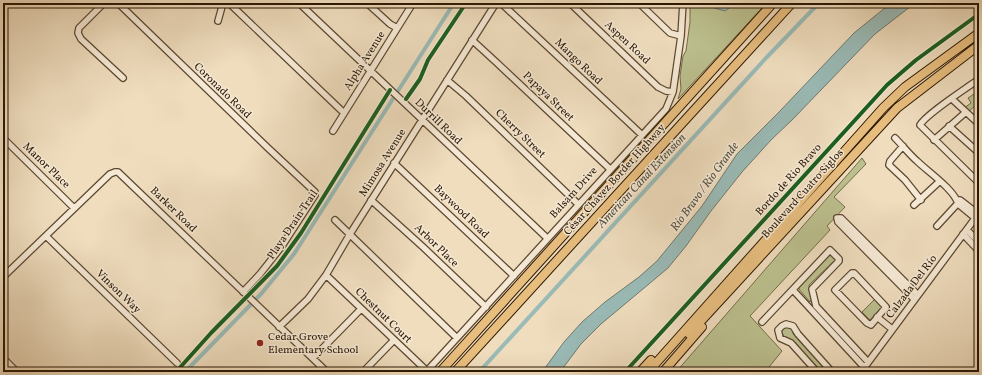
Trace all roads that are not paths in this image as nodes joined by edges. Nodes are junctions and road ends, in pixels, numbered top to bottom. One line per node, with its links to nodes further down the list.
1 (104, 3): 22 (street)
2 (118, 3): 65 (street, Coronado Road)
3 (223, 3): 15 (street)
4 (229, 3): 28 (street)
5 (299, 3): 21 (street, Durrill Road)
6 (367, 3): 16 (street)
7 (413, 3): 16 (street, Alpha Avenue)
8 (496, 3): 19 (street, Mimosa Avenue)
9 (501, 3): 33 (street, Mango Road)
10 (570, 3): 25 (street, Aspen Road)
11 (639, 3): 18 (street)
12 (683, 3): 18 (street, Balsam Drive)
13 (774, 3): 87 (highway, César Chávez Border Highway)
14 (792, 3): 88 (highway, César Chávez Border Highway)
15 (218, 21)
16 (397, 28): 21 (street, Alpha Avenue)
17 (979, 33): 49 (highway, Boulevard Cuatro Siglos)
18 (681, 36): 25 (street, Balsam Drive)
19 (472, 40): 24 (street, Mimosa Avenue); 40 (street, Papaya Street)
20 (979, 45): 60 (highway, Boulevard Cuatro Siglos)
21 (371, 71): 28 (street, Alpha Avenue); 29 (street, Durrill Road)
22 (123, 78)
23 (979, 79): 26 (street)
24 (447, 80): 29 (street, Mimosa Avenue); 46 (street, Cherry Street)
25 (673, 92): 33 (street, Balsam Drive)
26 (952, 99): 27 (street); 36 (street)
27 (966, 112): 30 (street); 31 (street)
28 (344, 113): 32 (street, Alpha Avenue)
29 (421, 120): 39 (street, Mimosa Avenue); 56 (street, Durrill Road)
30 (979, 124)
31 (949, 126): 36 (street); 38 (street)
32 (333, 131)
33 (642, 135): 40 (street, Balsam Drive)
34 (3, 138): 48 (street, Manor Place)
35 (895, 138): 37 (street)
36 (934, 140): 42 (street)
37 (903, 146): 41 (street); 44 (street)
38 (979, 153)
39 (394, 163): 43 (street, Mimosa Avenue); 62 (street, Baywood Road)
40 (610, 169): 46 (street, Balsam Drive)
41 (940, 180): 44 (street); 45 (street)
42 (979, 183)
43 (372, 200): 54 (street, Mimosa Avenue); 68 (street, Arbor Place)
44 (921, 200): 47 (street)
45 (958, 201): 50 (street); 52 (street)
46 (578, 204): 56 (street, Balsam Drive)
47 (914, 205)
48 (74, 208): 55 (street, Barker Road); 65 (street, Barker Road)
49 (790, 210): 67 (highway, Boulevard Cuatro Siglos); 83 (highway)
50 (978, 215): 53 (street, Calzada Del Río)
51 (335, 220): 54 (street)
52 (937, 226)
53 (965, 232): 58 (street); 59 (street); 66 (street, Calzada Del Río)
54 (350, 234): 61 (street, Mimosa Avenue); 75 (street)
55 (46, 236): 63 (street, Barker Road); 79 (street, Vinson Way)
56 (547, 238): 62 (street, Balsam Drive)
57 (859, 239): 66 (street)
58 (979, 242)
59 (979, 251)
60 (755, 262): 67 (highway, Boulevard Cuatro Siglos); 80 (highway)
61 (326, 275): 70 (street, Chestnut Court); 73 (street, Mimosa Avenue)
62 (514, 276): 68 (street, Balsam Drive)
63 (3, 277)
64 (793, 290): 69 (street); 69 (street); 72 (street)
65 (243, 292): 73 (street, Barker Road)
66 (916, 297): 74 (street, Calzada Del Río)
67 (712, 304): 83 (highway, Boulevard Cuatro Siglos); 89 (highway, Boulevard Cuatro Siglos)
68 (486, 307): 75 (street, Balsam Drive)
69 (814, 308): 81 (street)
70 (361, 309): 76 (street, Chestnut Court); 78 (street)
71 (877, 317): 71 (street); 74 (street)
72 (762, 322)
73 (279, 327): 78 (street, Barker Road)
74 (892, 329): 81 (street, Calzada Del Río)
75 (457, 338): 82 (street, Balsam Drive)
76 (394, 340): 82 (street, Chestnut Court); 86 (street)
77 (3, 358): 84 (street)
78 (313, 358): 85 (street, Barker Road)
79 (177, 363)
80 (672, 363): 90 (highway); 91 (highway)
81 (864, 367)
82 (426, 371)
83 (644, 371)
84 (17, 372)
85 (327, 372)
86 (363, 372)
87 (440, 372)
88 (455, 372)
89 (655, 372)
90 (663, 372)
91 (667, 372)
92 (818, 372): 93 (street)
93 (832, 372)

